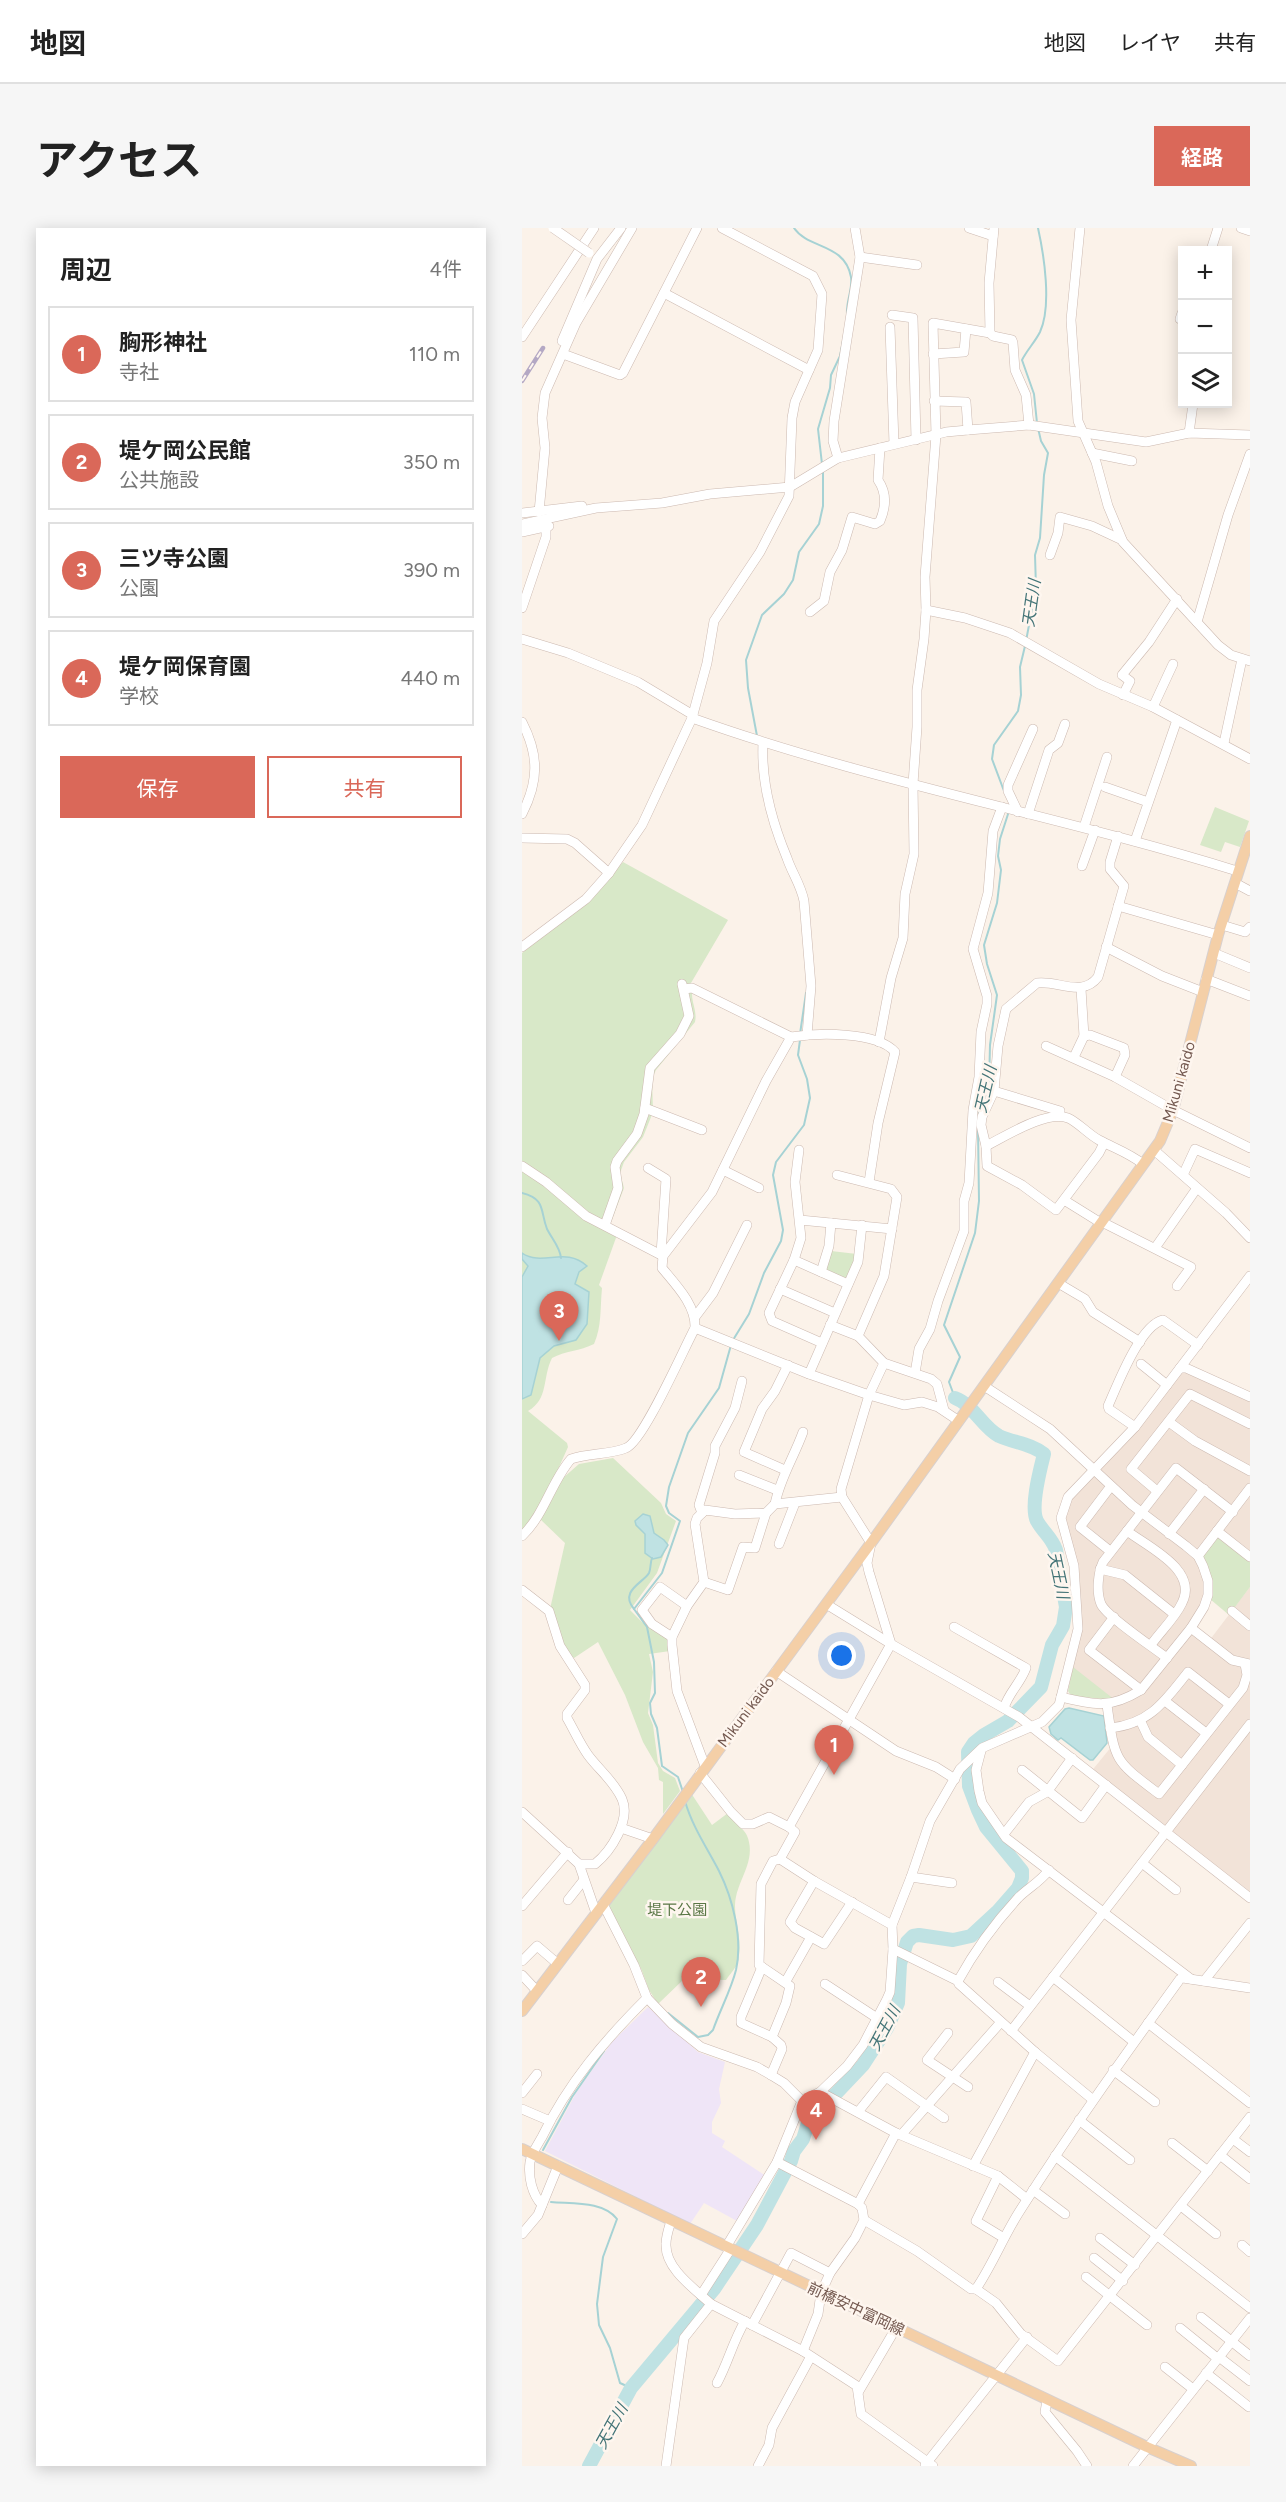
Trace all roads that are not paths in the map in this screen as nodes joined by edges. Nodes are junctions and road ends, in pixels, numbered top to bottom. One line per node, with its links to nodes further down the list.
1 (553, 228): 15 (street, bridge)
2 (594, 228): 23 (street)
3 (621, 228): 15 (street)
4 (632, 228): 24 (street)
5 (698, 228): 18 (street)
6 (722, 228): 26 (street)
7 (855, 228): 16 (street)
8 (969, 228): 13 (street)
9 (1080, 228): 32 (street)
10 (1218, 228): 14 (street)
11 (1241, 228): 12 (street)
12 (1250, 231)
13 (994, 232): 22 (street)
14 (1211, 246)
15 (593, 256): 27 (street)
16 (860, 257): 17 (street); 42 (street)
17 (917, 265)
18 (664, 293): 24 (street); 26 (street)
19 (892, 315): 36 (street)
20 (890, 327): 38 (street)
21 (966, 329): 22 (street); 25 (street); 25 (street)
22 (990, 333): 30 (street)
23 (522, 337)
24 (563, 354): 27 (street)
25 (933, 354): 28 (street)
26 (809, 370): 43 (street)
27 (550, 381): 45 (street)
28 (934, 401): 31 (street); 34 (street)
29 (1192, 408): 33 (street)
30 (1029, 426): 31 (street); 32 (street)
31 (968, 430): 34 (street)
32 (1084, 432): 37 (street); 40 (street)
33 (1189, 432): 35 (street); 37 (street)
34 (936, 435): 36 (street); 54 (street)
35 (1250, 435)
36 (916, 440): 38 (street)
37 (1138, 441): 40 (street)
38 (894, 444): 39 (street)
39 (880, 448): 42 (street); 55 (street)
40 (1092, 453): 50 (street)
41 (1250, 454): 56 (street)
42 (838, 458): 43 (street)
43 (790, 487): 44 (street); 62 (street)
44 (596, 508): 45 (street); 47 (street); 48 (street)
45 (539, 512): 46 (street)
46 (522, 513)
47 (522, 524)
48 (546, 527): 49 (street); 53 (street)
49 (522, 532)
50 (1122, 540): 51 (street); 52 (street)
51 (1050, 555)
52 (1177, 599): 56 (street); 60 (street)
53 (522, 608)
54 (926, 610): 60 (street); 71 (street)
55 (810, 612)
56 (1197, 622): 58 (street)
57 (522, 639): 62 (street)
58 (1246, 660): 68 (street)
59 (1173, 664): 61 (street)
60 (1123, 695): 61 (street)
61 (1153, 707): 63 (street)
62 (693, 717): 67 (street); 85 (street)
63 (1177, 720): 68 (street); 73 (street)
64 (522, 722): 76 (street)
65 (1065, 724): 75 (street)
66 (1033, 729): 75 (street)
67 (763, 743): 71 (street); 99 (street)
68 (1224, 743): 70 (street)
69 (1107, 757): 77 (street)
70 (1250, 759)
71 (913, 784): 74 (street); 102 (street)
72 (1105, 787): 73 (street)
73 (1148, 802): 82 (street)
74 (1002, 807): 75 (street); 156 (street)
75 (1023, 813): 77 (street)
76 (522, 814)
77 (1084, 827): 78 (street)
78 (1095, 830): 79 (street); 83 (street)
79 (1118, 836): 82 (street); 88 (street)
80 (1250, 836): 84 (main road, Mikuni kaido)
81 (522, 838): 85 (street)
82 (1135, 841): 84 (street)
83 (1082, 866)
84 (1237, 871): 86 (main road, Mikuni kaido)
85 (609, 873): 91 (street)
86 (1234, 884): 87 (street); 90 (main road, Mikuni kaido)
87 (1250, 891)
88 (1118, 906): 90 (street); 92 (street)
89 (1250, 927): 90 (street)
90 (1220, 930): 93 (main road, Mikuni kaido)
91 (522, 947)
92 (1106, 947): 96 (street); 97 (street)
93 (1214, 953): 94 (street); 95 (main road, Mikuni kaido)
94 (1250, 968)
95 (1206, 979): 97 (main road, Mikuni kaido); 98 (street)
96 (1081, 988): 100 (street); 106 (street)
97 (1203, 992): 108 (main road, Mikuni kaido)
98 (1250, 996)
99 (807, 1035): 101 (street); 102 (street)
100 (1083, 1035): 104 (street); 105 (street)
101 (791, 1037): 107 (street); 119 (street)
102 (879, 1042): 123 (street)
103 (1046, 1046): 104 (street)
104 (1074, 1058): 105 (street)
105 (1115, 1077): 108 (street)
106 (994, 1091): 109 (street); 112 (street)
107 (645, 1108): 110 (street); 130 (street)
108 (1173, 1110): 113 (street); 115 (main road, Mikuni kaido)
109 (1059, 1116): 111 (street); 112 (street)
110 (702, 1130)
111 (1104, 1143): 116 (street); 126 (street)
112 (986, 1146): 126 (street)
113 (1250, 1148)
114 (799, 1150): 127 (street)
115 (1154, 1150): 116 (main road, Mikuni kaido); 122 (street)
116 (1143, 1164): 128 (main road, Mikuni kaido)
117 (522, 1166): 130 (street)
118 (648, 1168): 136 (street)
119 (723, 1170): 124 (street); 136 (street)
120 (1250, 1173): 122 (street)
121 (837, 1175): 123 (street)
122 (1183, 1175): 125 (street)
123 (869, 1182): 133 (street)
124 (759, 1188)
125 (1197, 1188): 134 (street); 135 (street)
126 (1064, 1200): 128 (street)
127 (800, 1220): 129 (street); 137 (street)
128 (1102, 1222): 135 (street); 140 (main road, Mikuni kaido)
129 (831, 1223): 132 (street); 138 (street)
130 (605, 1225): 136 (street)
131 (747, 1225): 145 (street)
132 (862, 1225): 133 (street); 141 (street)
133 (892, 1229): 148 (street)
134 (1250, 1238)
135 (1155, 1248): 142 (street)
136 (662, 1255): 145 (street)
137 (794, 1260): 138 (street); 143 (street)
138 (821, 1272): 141 (street)
139 (1250, 1276): 151 (street)
140 (1058, 1283): 149 (street); 160 (main road, Mikuni kaido)
141 (848, 1284): 144 (street)
142 (1177, 1286)
143 (780, 1289): 144 (street); 150 (street)
144 (835, 1313): 146 (street)
145 (695, 1317): 147 (street)
146 (830, 1325): 148 (street); 150 (street)
147 (694, 1328): 154 (street); 188 (street)
148 (858, 1336): 152 (street)
149 (1140, 1342): 151 (street); 167 (street)
150 (822, 1343): 157 (street)
151 (1198, 1345): 155 (street)
152 (884, 1363): 156 (street); 161 (street)
153 (1141, 1364): 159 (street)
154 (788, 1365): 157 (street); 169 (street)
155 (1180, 1368): 159 (street); 162 (street)
156 (915, 1373): 163 (street)
157 (809, 1374): 161 (street)
158 (742, 1381): 182 (street)
159 (1167, 1385): 167 (street)
160 (984, 1386): 164 (main road, Mikuni kaido); 170 (street)
161 (869, 1395): 163 (street); 178 (street)
162 (1249, 1396)
163 (944, 1410): 164 (street)
164 (959, 1421): 189 (main road, Mikuni kaido)
165 (1169, 1422): 166 (street); 171 (street); 176 (street)
166 (1250, 1424)
167 (1135, 1427): 170 (street)
168 (803, 1432): 169 (street)
169 (785, 1470): 175 (street)
170 (1095, 1470): 173 (street); 212 (street)
171 (1250, 1471)
172 (740, 1475): 175 (street)
173 (1111, 1486): 184 (street); 191 (street)
174 (1204, 1489): 176 (street); 181 (street); 187 (street)
175 (777, 1490): 180 (street)
176 (1156, 1491): 184 (street)
177 (1248, 1495): 181 (street)
178 (842, 1497): 179 (street); 189 (street)
179 (795, 1503): 180 (street); 190 (street)
180 (775, 1504): 183 (street)
181 (1233, 1512): 186 (street)
182 (702, 1513): 183 (street); 195 (street)
183 (766, 1513): 195 (street)
184 (1141, 1513): 185 (street); 187 (street)
185 (1127, 1531): 191 (street); 200 (street)
186 (1217, 1532): 192 (street); 193 (street)
187 (1169, 1534): 192 (street)
188 (522, 1536)
189 (871, 1543): 197 (main road, Mikuni kaido); 206 (street)
190 (779, 1544)
191 (1110, 1551): 194 (street)
192 (1197, 1556): 204 (street)
193 (1250, 1557)
194 (1100, 1569): 200 (street); 201 (street)
195 (704, 1582): 198 (street)
196 (522, 1590): 233 (street)
197 (826, 1604): 206 (street); 210 (main road, Mikuni kaido)
198 (687, 1606): 205 (street); 205 (street)
199 (1232, 1611): 202 (street)
200 (1174, 1614): 207 (street)
201 (1114, 1617): 207 (street); 211 (street)
202 (1249, 1623)
203 (954, 1628): 216 (street)
204 (1191, 1628): 208 (street); 209 (street)
205 (672, 1637): 226 (street)
206 (891, 1644): 216 (street); 217 (street)
207 (1150, 1645): 208 (street)
208 (1167, 1658): 211 (street)
209 (1248, 1664): 214 (street)
210 (776, 1671): 217 (street); 226 (main road, Mikuni kaido)
211 (1141, 1690): 215 (street)
212 (1061, 1697): 215 (street); 220 (street)
213 (1165, 1701): 214 (street); 218 (street); 222 (street)
214 (1229, 1704): 222 (street)
215 (1107, 1706): 221 (street)
216 (1007, 1710): 220 (street)
217 (849, 1720): 228 (street); 232 (street)
218 (1141, 1722): 221 (street); 225 (street)
219 (1250, 1724): 234 (street)
220 (1031, 1727): 223 (street); 224 (street)
221 (1110, 1728): 225 (street)
222 (1206, 1733): 225 (street)
223 (984, 1747): 228 (street); 235 (street)
224 (1072, 1758): 229 (street); 230 (street)
225 (1182, 1765)
226 (702, 1769): 232 (street); 236 (main road, Mikuni kaido)
227 (1022, 1770): 230 (street)
228 (955, 1779): 242 (street)
229 (1106, 1785): 230 (street); 234 (street)
230 (1047, 1792): 235 (street)
231 (522, 1812): 237 (street)
232 (789, 1827): 238 (street)
233 (621, 1828): 236 (street); 240 (street)
234 (1166, 1832): 239 (street); 247 (street)
235 (1004, 1834): 241 (street)
236 (653, 1839): 251 (main road, Mikuni kaido)
237 (568, 1852): 240 (street); 250 (street)
238 (780, 1859): 244 (street); 259 (street)
239 (1142, 1863): 246 (street); 252 (street)
240 (579, 1864): 243 (street)
241 (1048, 1870): 252 (street); 264 (street)
242 (911, 1877): 245 (street); 254 (street)
243 (583, 1881): 248 (street); 251 (street)
244 (813, 1881): 249 (street); 255 (street)
245 (952, 1883)
246 (1176, 1890)
247 (1250, 1898)
248 (568, 1900)
249 (852, 1902): 254 (street); 255 (street)
250 (522, 1906)
251 (600, 1908): 258 (main road, Mikuni kaido); 270 (street)
252 (1105, 1911): 261 (street); 262 (street)
253 (1250, 1923): 265 (street)
254 (892, 1924): 256 (street)
255 (811, 1937): 263 (street)
256 (893, 1949): 264 (street); 273 (street)
257 (522, 1960): 258 (street)
258 (558, 1964): 269 (main road, Mikuni kaido)
259 (762, 1967): 263 (street); 278 (street)
260 (522, 1976): 269 (street)
261 (1053, 1977): 271 (street); 279 (street)
262 (1191, 1979): 265 (street); 275 (street)
263 (786, 1981): 278 (street)
264 (958, 1981): 274 (street)
265 (1204, 1981): 268 (street)
266 (998, 1982): 271 (street)
267 (825, 1984): 273 (street)
268 (1250, 1988)
269 (537, 1991): 272 (main road, Mikuni kaido)
270 (648, 1998): 283 (street); 298 (street)
271 (1030, 2006): 276 (street)
272 (522, 2011)
273 (877, 2018): 286 (street)
274 (1001, 2022): 276 (street); 284 (street)
275 (1148, 2023): 279 (street); 291 (street)
276 (1011, 2031): 280 (street)
277 (948, 2033): 284 (street)
278 (772, 2037): 283 (street)
279 (1134, 2042): 281 (street)
280 (1035, 2052): 288 (street); 310 (street)
281 (1113, 2070): 288 (street); 290 (street)
282 (537, 2073): 287 (street)
283 (771, 2075): 289 (street)
284 (953, 2078): 285 (street); 292 (street)
285 (968, 2087)
286 (820, 2092): 289 (street); 294 (street)
287 (522, 2093)
288 (1092, 2099): 297 (street)
289 (802, 2101): 308 (street)
290 (1155, 2102)
291 (1250, 2103)
292 (925, 2106): 294 (street); 296 (street); 299 (street)
293 (522, 2109): 298 (street)
294 (858, 2112): 299 (street)
295 (1250, 2117): 300 (street)
296 (944, 2118)
297 (1079, 2120): 306 (street); 307 (street)
298 (550, 2121): 304 (street)
299 (899, 2134): 310 (street); 316 (street)
300 (1233, 2139): 303 (street); 305 (street)
301 (1172, 2143): 311 (street)
302 (522, 2149): 304 (main road, 前橋安中富岡線)
303 (1250, 2152)
304 (533, 2154): 309 (main road, 前橋安中富岡線); 317 (street)
305 (1220, 2155): 311 (street); 313 (street)
306 (1055, 2156): 314 (street); 324 (street)
307 (1130, 2160)
308 (777, 2162): 316 (street); 327 (street)
309 (558, 2166): 317 (street); 321 (main road, 前橋安中富岡線)
310 (973, 2166): 312 (street)
311 (1208, 2171): 318 (street)
312 (998, 2176): 315 (street); 325 (street)
313 (1250, 2179)
314 (1033, 2190): 315 (street); 319 (street)
315 (1027, 2199): 325 (street)
316 (858, 2204): 320 (street)
317 (542, 2205): 323 (street)
318 (1180, 2206): 322 (street); 324 (street)
319 (1065, 2214)
320 (864, 2220): 331 (street); 334 (street)
321 (671, 2221): 327 (main road, 前橋安中富岡線); 336 (street)
322 (1216, 2234)
323 (522, 2235)
324 (1158, 2236): 329 (street); 339 (street)
325 (1004, 2238): 334 (street)
326 (1100, 2238): 329 (street)
327 (728, 2249): 330 (main road, 前橋安中富岡線); 336 (street)
328 (1094, 2258): 333 (street)
329 (1135, 2265): 333 (street)
330 (779, 2272): 331 (street); 335 (main road, 前橋安中富岡線); 342 (street)
331 (830, 2273): 335 (street)
332 (1086, 2277): 337 (street)
333 (1122, 2281): 337 (street)
334 (976, 2289): 346 (street)
335 (821, 2293): 344 (main road, 前橋安中富岡線); 348 (street)
336 (701, 2295): 338 (street)
337 (1110, 2296): 343 (street); 346 (street)
338 (711, 2304): 342 (street); 362 (street)
339 (1250, 2308)
340 (1201, 2317): 347 (street)
341 (1250, 2318): 347 (street)
342 (748, 2323): 348 (street); 355 (street)
343 (1147, 2325)
344 (896, 2328): 353 (main road, 前橋安中富岡線); 357 (street)
345 (1180, 2328): 350 (street)
346 (1027, 2337): 353 (street)
347 (1231, 2341): 349 (street); 350 (street)
348 (807, 2354): 357 (street); 363 (street)
349 (1250, 2356)
350 (1218, 2357): 352 (street); 354 (street)
351 (1165, 2367): 356 (street)
352 (1206, 2373): 356 (street); 359 (street)
353 (996, 2374): 358 (main road, 前橋安中富岡線); 361 (street)
354 (1250, 2380)
355 (717, 2383)
356 (1193, 2389): 360 (street)
357 (860, 2391): 361 (street)
358 (1047, 2400): 360 (main road, 前橋安中富岡線); 364 (street)
359 (1249, 2407)
360 (1147, 2447): 365 (street); 366 (main road, 前橋安中富岡線)
361 (928, 2464)
362 (666, 2466)
363 (758, 2466)
364 (1087, 2466)
365 (1133, 2466)
366 (1191, 2466)

